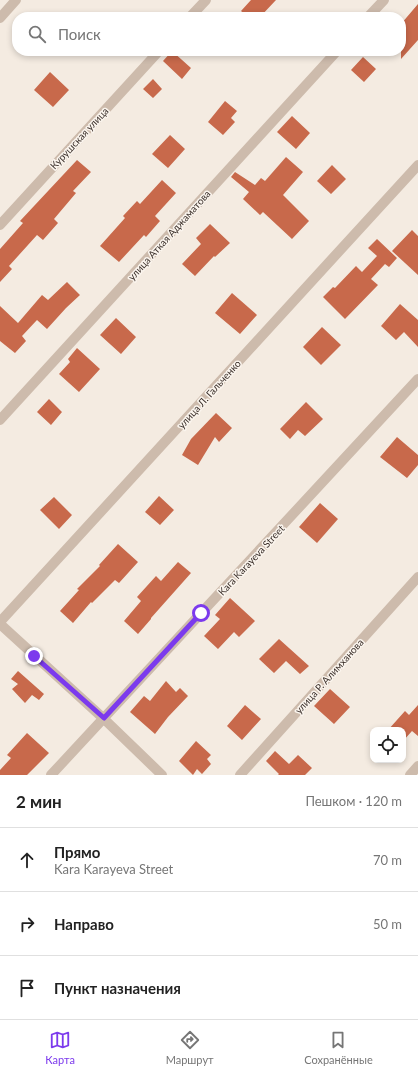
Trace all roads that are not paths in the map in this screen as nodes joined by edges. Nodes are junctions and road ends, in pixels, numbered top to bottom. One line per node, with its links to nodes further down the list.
1 (16, 0): 6 (street)
2 (206, 0): 4 (street)
3 (384, 0): 5 (street)
4 (195, 12)
5 (373, 12)
6 (0, 18)
7 (154, 56): 10 (street, Курушская улица)
8 (332, 56): 12 (street, улица Аткая Аджаматова)
9 (418, 165): 14 (street, улица Л. Гальченко)
10 (0, 225)
11 (418, 380): 15 (street, Kara Karayeva Street)
12 (0, 420)
13 (418, 577): 19 (street, улица Р. Алимханова)
14 (0, 623): 15 (street)
15 (104, 718): 17 (street, Kara Karayeva Street); 18 (street)
16 (418, 766): 20 (street)
17 (51, 775)
18 (162, 775)
19 (240, 775)
20 (410, 775)

